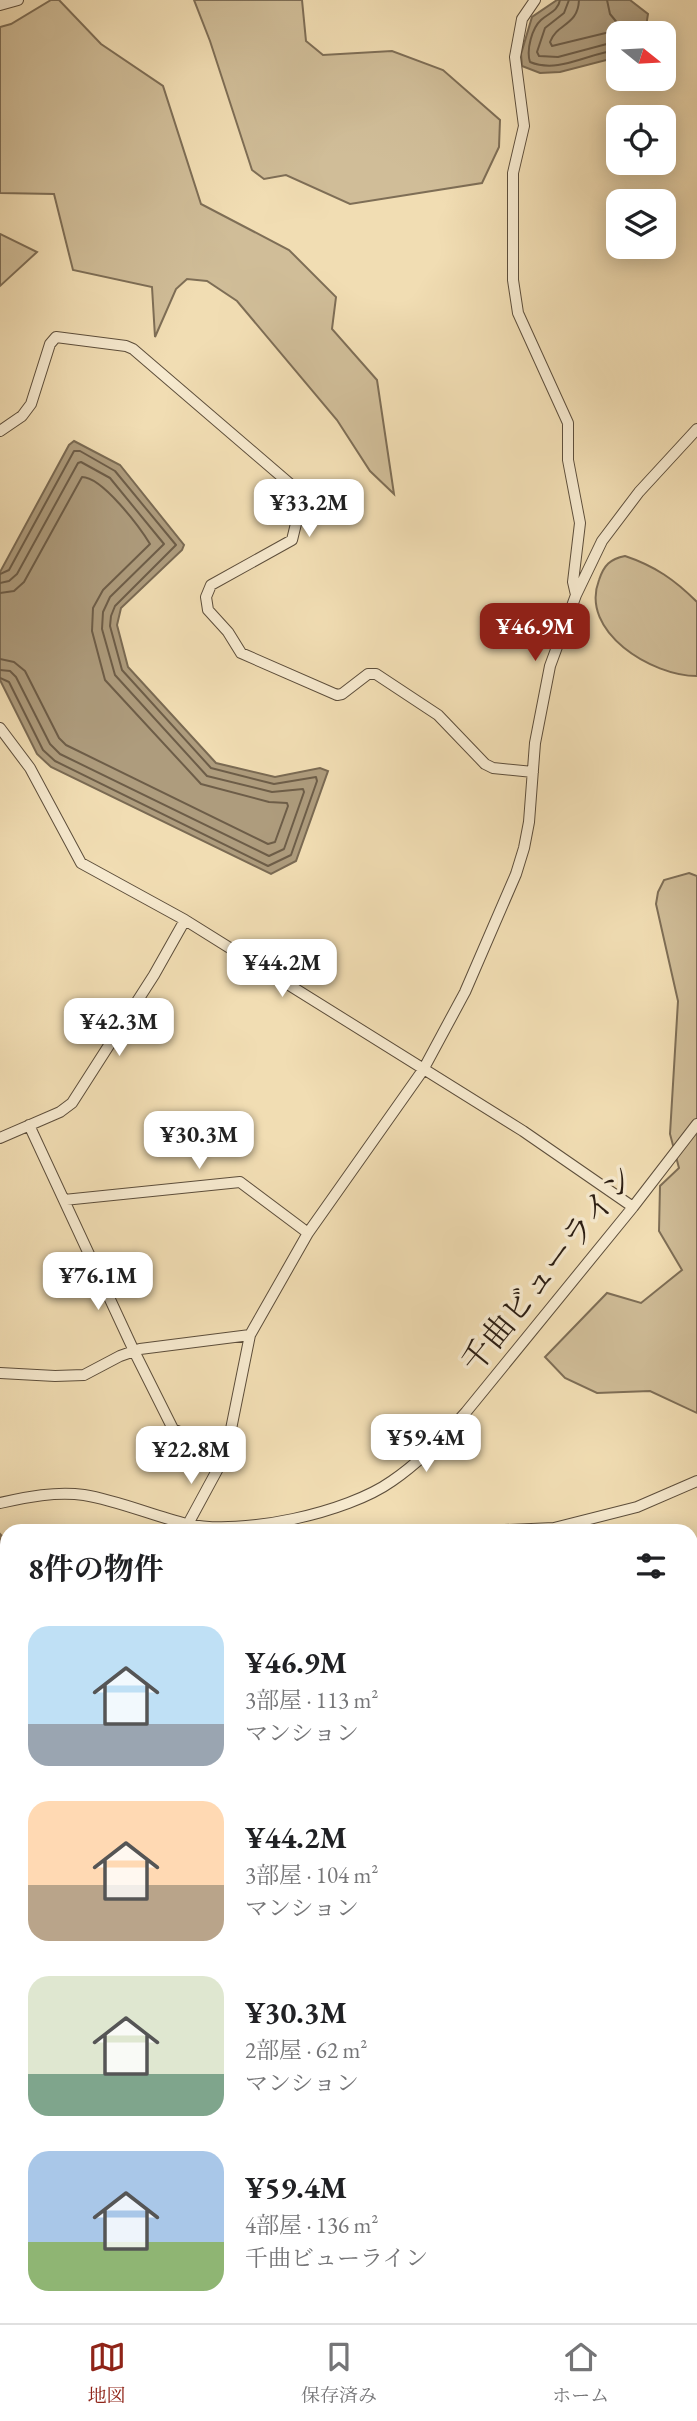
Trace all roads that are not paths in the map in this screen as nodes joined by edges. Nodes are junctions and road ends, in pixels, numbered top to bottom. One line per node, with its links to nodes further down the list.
1 (18, 0): 3 (street)
2 (535, 0): 6 (street)
3 (0, 5)
4 (697, 429): 6 (street)
5 (0, 431): 8 (street)
6 (576, 595): 8 (street)
7 (0, 728): 9 (street)
8 (533, 772): 10 (street)
9 (185, 920): 10 (street); 12 (street)
10 (423, 1070): 15 (street); 16 (street)
11 (697, 1124): 15 (street, 千曲ビューライン)
12 (29, 1125): 13 (street); 14 (street)
13 (0, 1138)
14 (64, 1200): 16 (street); 18 (street)
15 (633, 1207): 24 (street, 千曲ビューライン)
16 (308, 1233): 17 (street)
17 (250, 1335): 18 (street); 20 (street)
18 (134, 1351): 19 (street); 20 (street)
19 (0, 1373)
20 (221, 1463): 23 (street)
21 (697, 1481): 25 (street)
22 (0, 1503): 23 (street, 千曲ビューライン)
23 (188, 1524)
24 (269, 1524)
25 (570, 1524)

